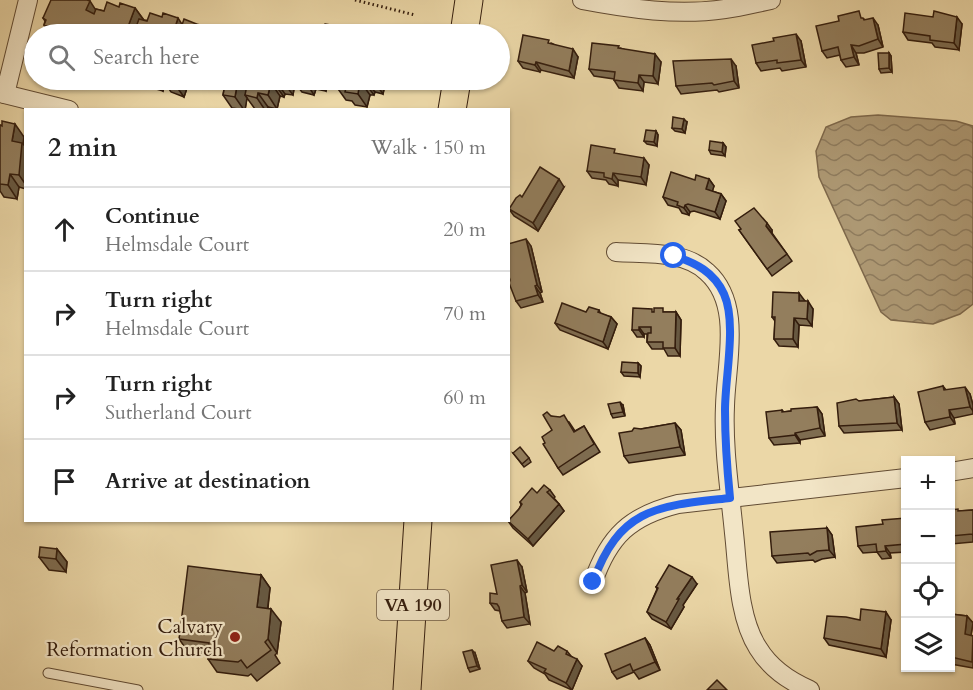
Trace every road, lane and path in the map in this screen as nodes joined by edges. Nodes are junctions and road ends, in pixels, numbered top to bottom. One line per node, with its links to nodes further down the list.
1 (28, 0): 9 (street)
2 (355, 0): 6 (path)
3 (469, 0): 7 (main road)
4 (582, 0): 5 (street)
5 (771, 0)
6 (415, 15)
7 (465, 24)
8 (455, 90): 11 (main road)
9 (3, 94): 10 (street)
10 (61, 108)
11 (452, 108)
12 (616, 252): 16 (street)
13 (973, 468): 14 (street)
14 (955, 471)
15 (901, 479): 16 (street)
16 (730, 498): 18 (street); 22 (street)
17 (418, 522): 21 (main road, VA 190)
18 (593, 582)
19 (48, 673): 20 (lane)
20 (138, 690)
21 (407, 690)
22 (810, 690)

